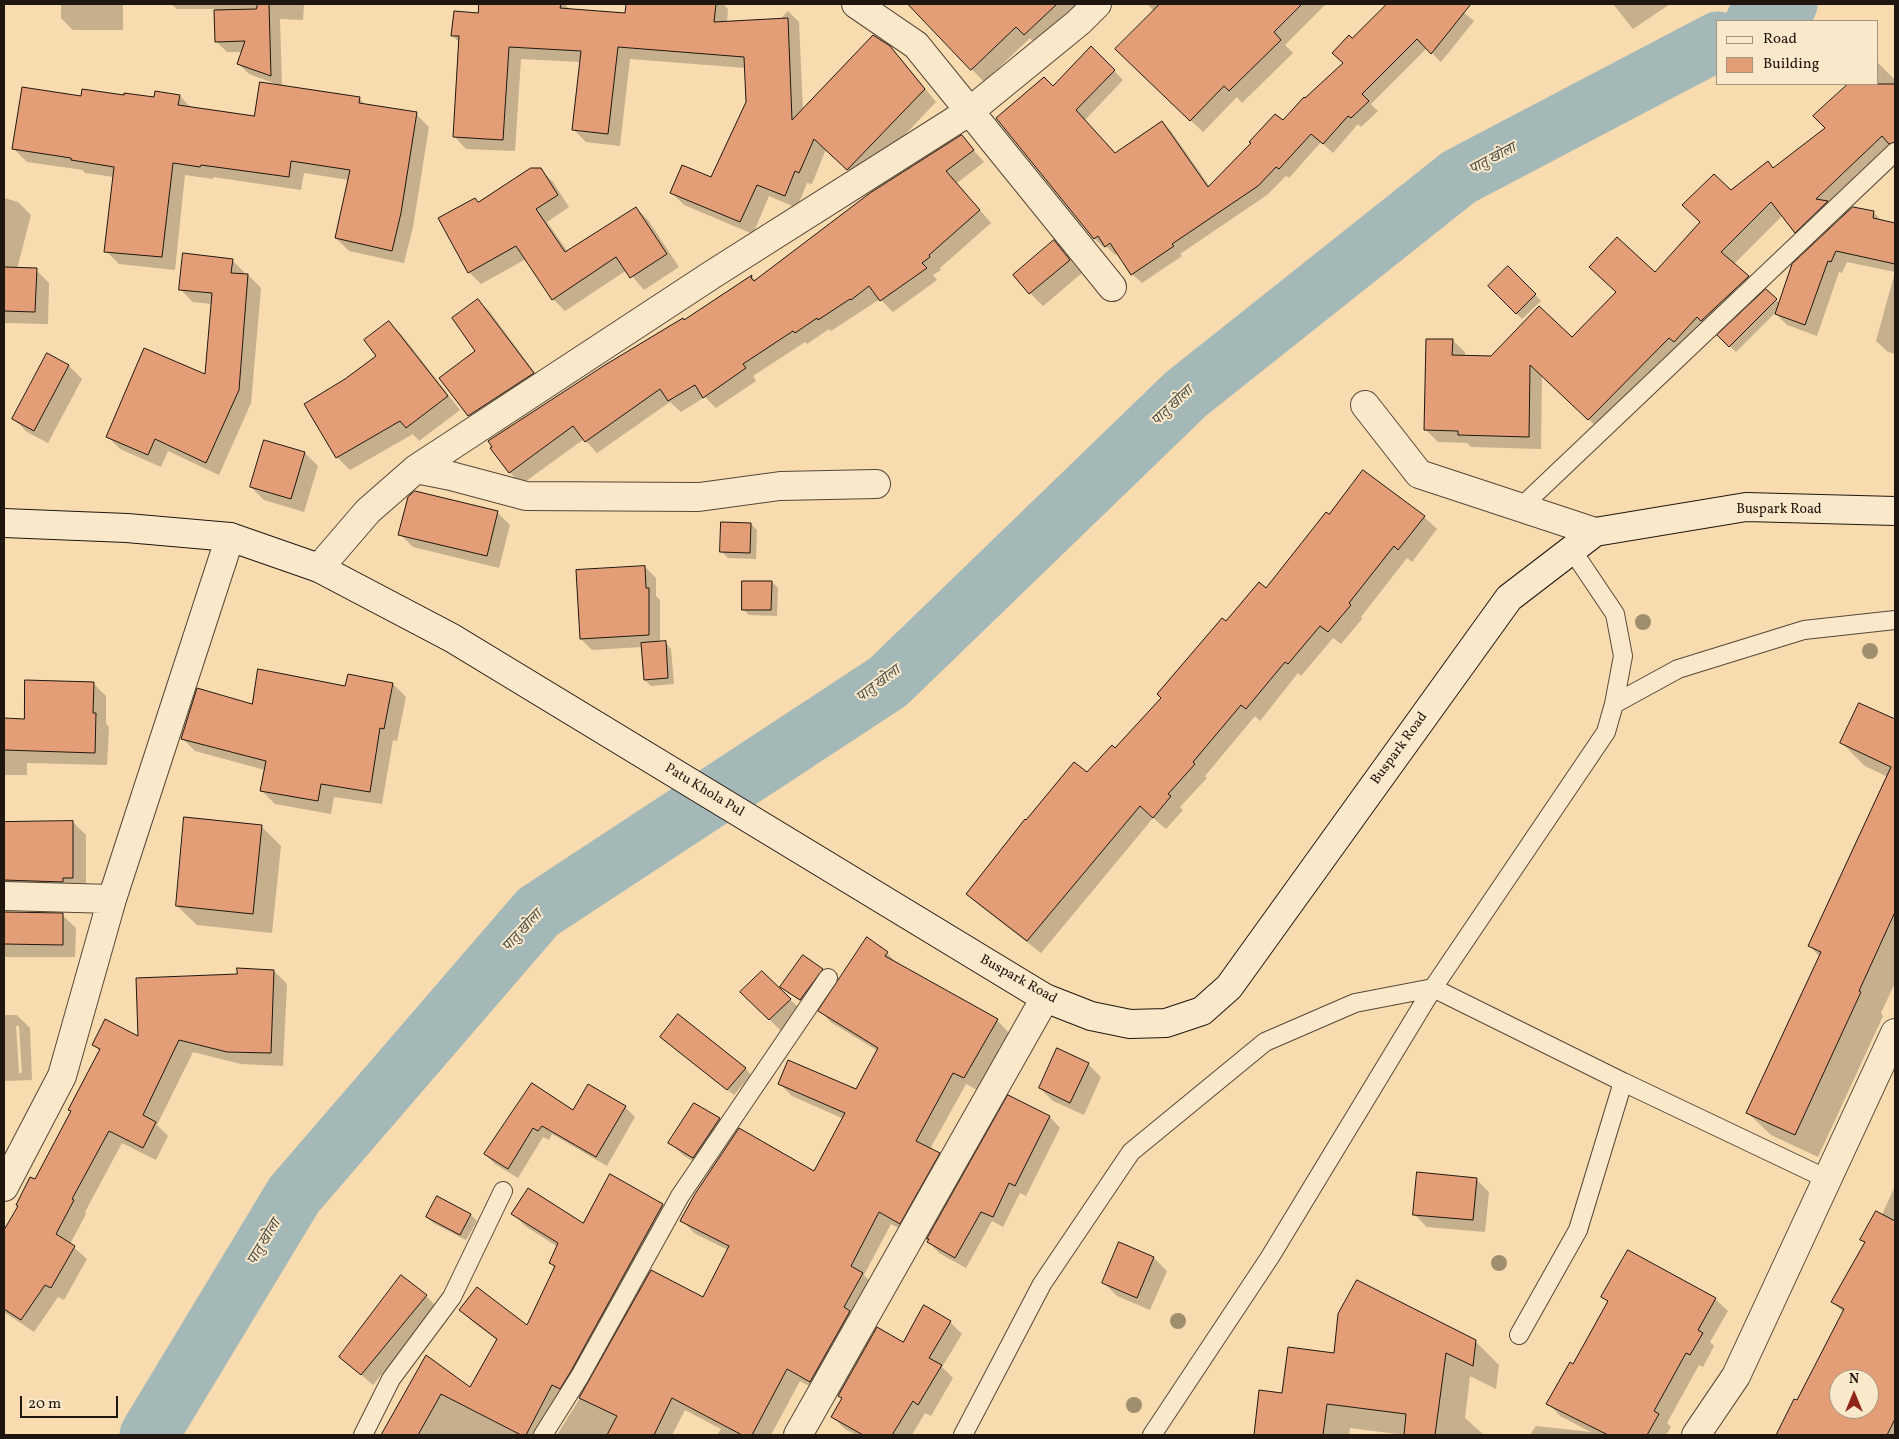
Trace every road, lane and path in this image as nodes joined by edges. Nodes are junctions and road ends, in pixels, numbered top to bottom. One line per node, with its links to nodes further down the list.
1 (856, 4): 3 (street)
2 (1097, 4): 3 (street)
3 (970, 111): 5 (street); 7 (street)
4 (1895, 152): 9 (lane)
5 (1112, 287)
6 (1365, 405): 9 (street)
7 (416, 468): 8 (street); 15 (street)
8 (876, 484)
9 (1519, 508): 12 (street)
10 (1895, 511): 12 (street, Buspark Road)
11 (4, 524): 13 (street, Patu Khola Pul)
12 (1595, 532): 14 (street, Buspark Road)
13 (230, 537): 15 (street, Patu Khola Pul); 19 (street)
14 (1572, 550): 17 (lane); 23 (street, Buspark Road)
15 (319, 568): 20 (street, Patu Khola Pul)
16 (1895, 620): 17 (lane)
17 (1614, 704): 22 (lane)
18 (4, 896): 19 (street)
19 (112, 899): 27 (street)
20 (956, 945): 23 (street, Buspark Road)
21 (828, 978): 31 (lane)
22 (1432, 988): 25 (lane); 33 (lane); 34 (lane)
23 (1044, 998): 32 (street)
24 (1895, 1033): 26 (street)
25 (1623, 1082): 26 (lane); 29 (lane)
26 (1827, 1180): 35 (street)
27 (4, 1187)
28 (503, 1191): 30 (lane)
29 (1519, 1335)
30 (363, 1435)
31 (543, 1435)
32 (798, 1435)
33 (963, 1435)
34 (1152, 1435)
35 (1696, 1435)

